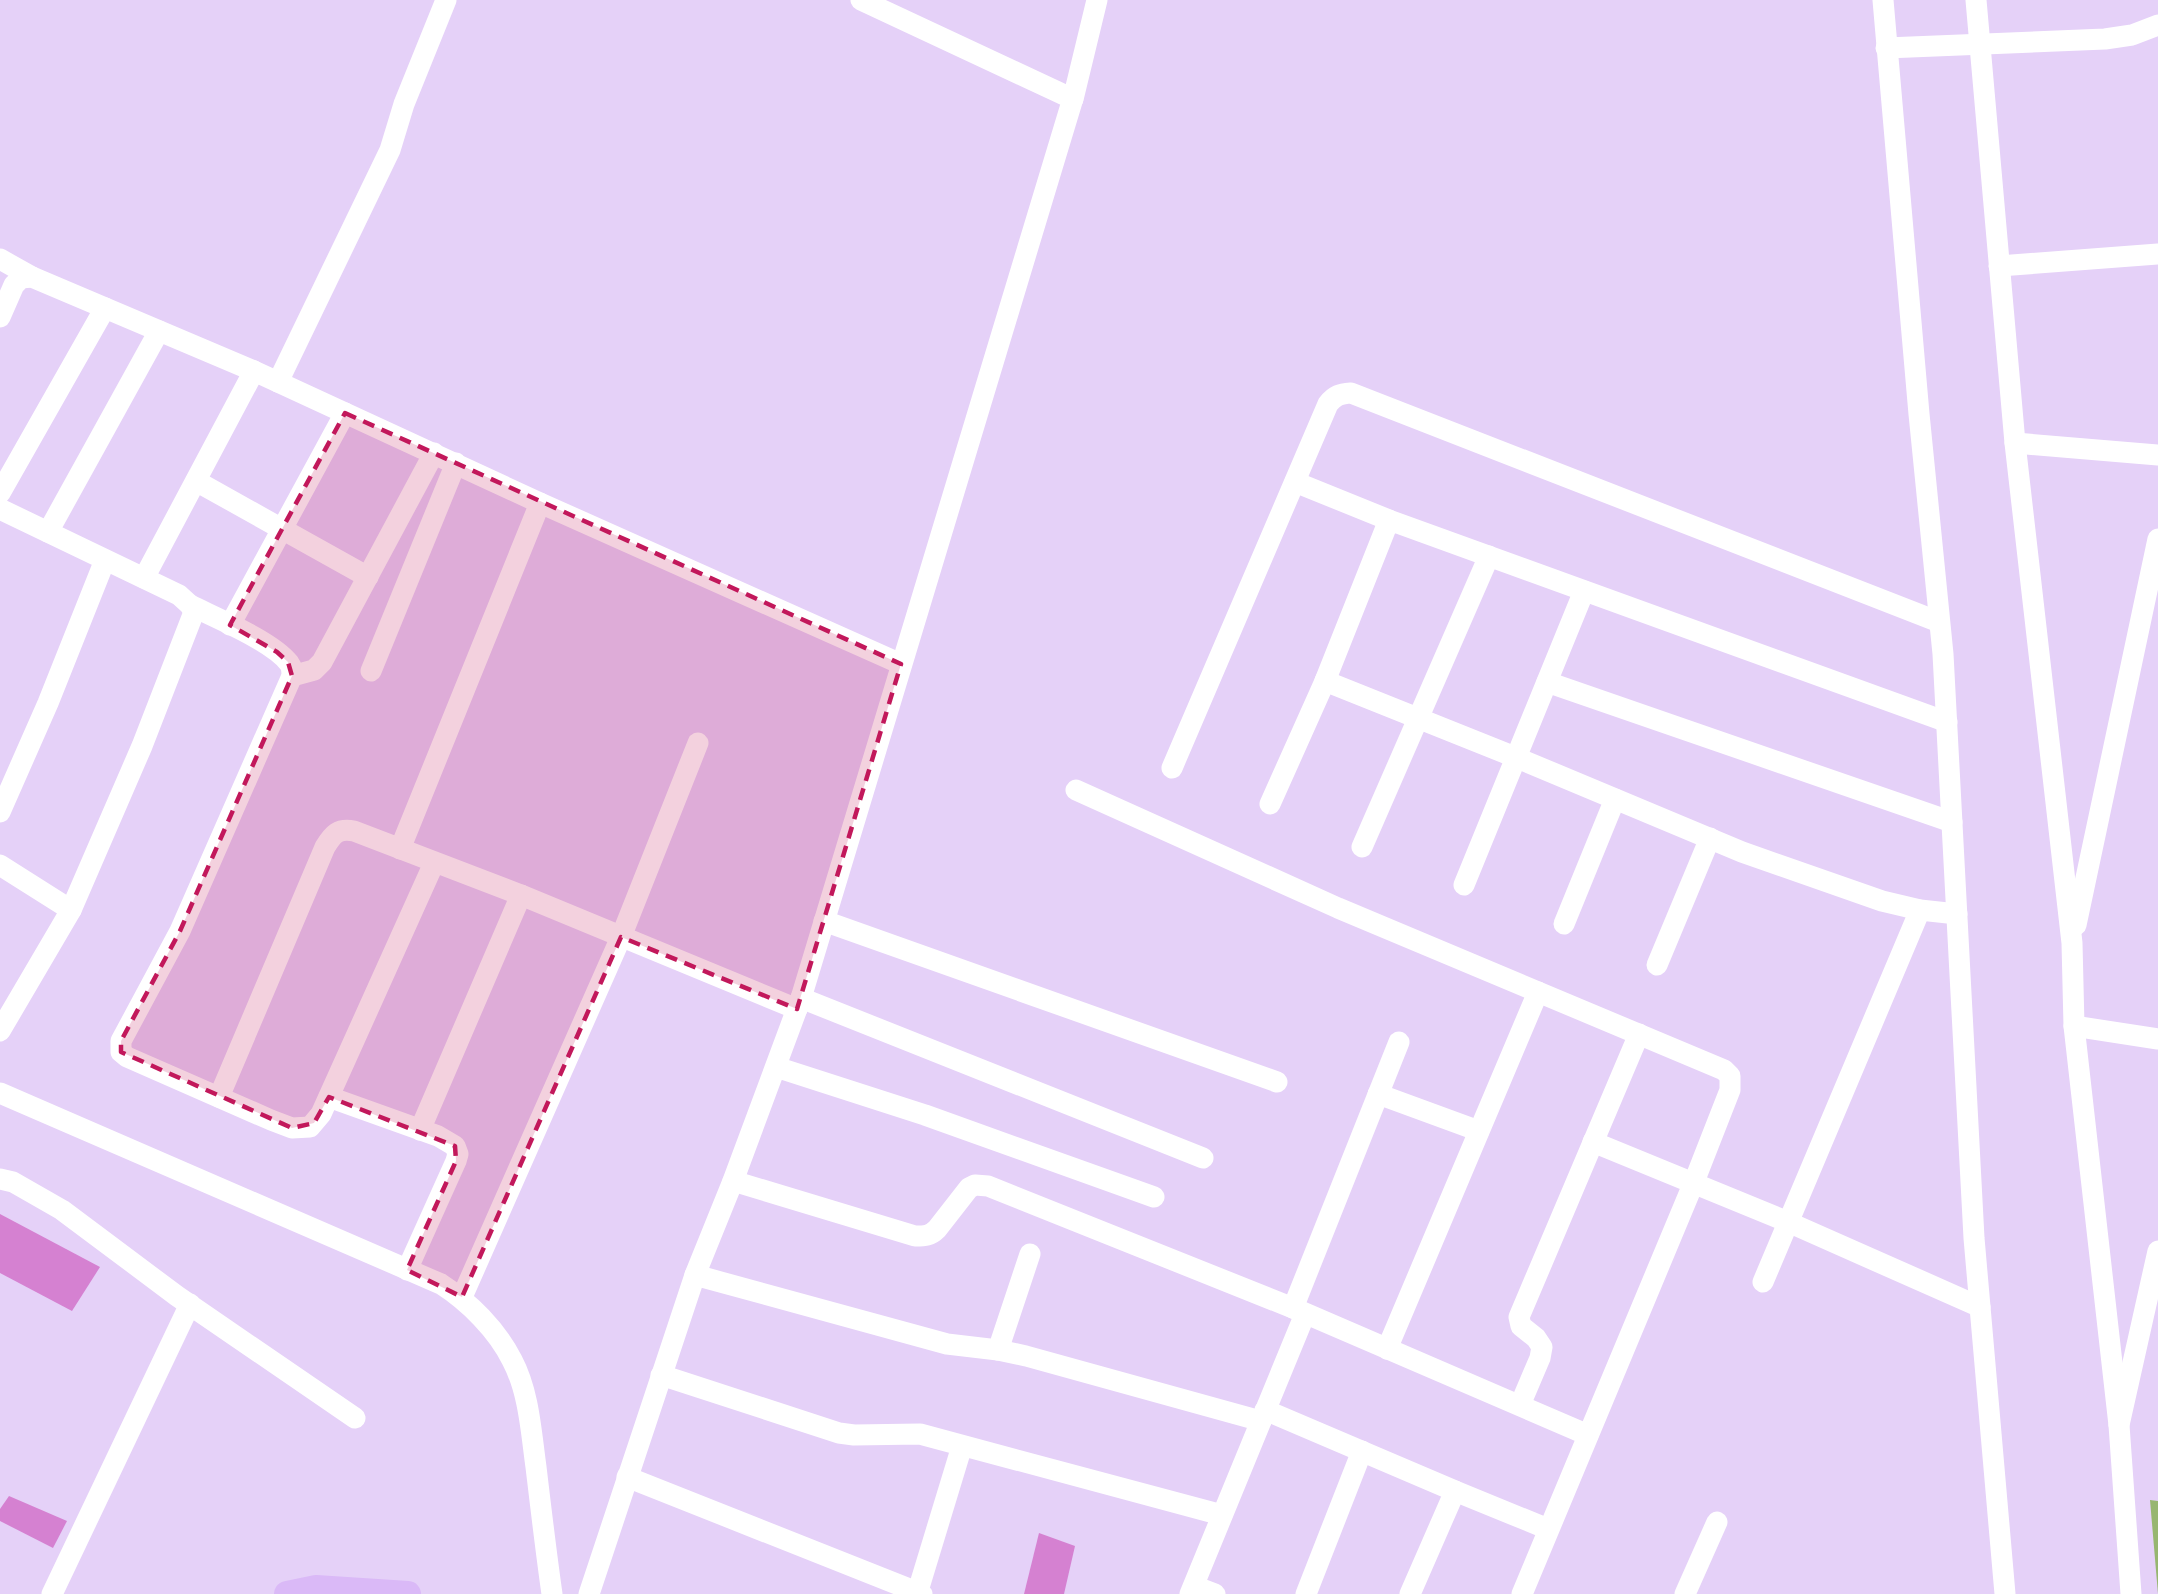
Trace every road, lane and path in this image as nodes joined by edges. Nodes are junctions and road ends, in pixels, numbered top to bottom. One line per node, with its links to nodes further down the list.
1 (446, 0): 19 (street)
2 (861, 0): 9 (street)
3 (1097, 0): 9 (street)
4 (1883, 0): 8 (street)
5 (1976, 0): 7 (street)
6 (2156, 30): 7 (street)
7 (1979, 44): 8 (street); 13 (street)
8 (1886, 48): 39 (street)
9 (1073, 99): 41 (street)
10 (2158, 254): 13 (street)
11 (0, 259): 14 (street)
12 (0, 265): 14 (street)
13 (1999, 267): 21 (street)
14 (26, 277): 15 (street); 16 (street)
15 (105, 308): 17 (street); 28 (street)
16 (0, 317)
17 (159, 331): 18 (street); 31 (street)
18 (254, 371): 19 (street); 25 (street)
19 (278, 382): 20 (street)
20 (345, 413): 22 (street); 30 (street)
21 (2015, 444): 23 (street); 69 (street)
22 (434, 453): 24 (street); 35 (street)
23 (2158, 455)
24 (456, 463): 27 (street); 42 (street)
25 (196, 481): 30 (street); 36 (street)
26 (1295, 482): 29 (street); 39 (street); 50 (street)
27 (540, 503): 41 (street); 58 (street)
28 (2, 509): 31 (street)
29 (1389, 520): 33 (street); 44 (street)
30 (282, 529): 35 (street); 40 (street)
31 (48, 532): 34 (street)
32 (2158, 539): 69 (street)
33 (1489, 556): 37 (street); 46 (street)
34 (105, 560): 36 (street); 54 (street)
35 (368, 577): 43 (street)
36 (144, 578): 38 (street)
37 (1584, 591): 45 (street); 47 (street)
38 (190, 604): 40 (street); 63 (street)
39 (1939, 622): 47 (street)
40 (230, 625): 43 (street)
41 (901, 664): 66 (street)
42 (371, 671)
43 (292, 676): 83 (street)
44 (1325, 681): 46 (street); 53 (street)
45 (1547, 682): 49 (street); 55 (street)
46 (1417, 718): 49 (street); 57 (street)
47 (1947, 722): 55 (street)
48 (698, 743): 68 (street)
49 (1515, 757): 52 (street); 61 (street)
50 (1172, 768)
51 (1076, 790): 71 (street)
52 (1615, 799): 56 (street); 67 (street)
53 (1270, 804)
54 (0, 812)
55 (1952, 822): 65 (street)
56 (1710, 838): 64 (street); 70 (street)
57 (1362, 847)
58 (400, 849): 59 (street); 83 (street)
59 (434, 863): 62 (street); 84 (street)
60 (0, 864): 63 (street)
61 (1464, 885)
62 (521, 895): 68 (street); 85 (street)
63 (71, 910): 73 (street)
64 (1920, 910): 65 (street); 93 (street)
65 (1957, 914): 101 (street)
66 (824, 921): 72 (street); 80 (street)
67 (1564, 924)
68 (621, 937): 72 (street); 99 (street)
69 (2072, 943): 74 (street)
70 (1657, 966)
71 (1538, 992): 76 (street); 86 (street)
72 (799, 1003): 79 (street); 88 (street)
73 (6, 1005): 75 (street)
74 (2074, 1026): 77 (street); 109 (street)
75 (0, 1030)
76 (1639, 1035): 87 (street); 91 (street)
77 (2158, 1039)
78 (1399, 1042): 82 (street)
79 (776, 1067): 90 (street); 92 (street)
80 (1277, 1082)
81 (0, 1094): 96 (street)
82 (1378, 1094): 86 (street); 102 (street)
83 (219, 1097): 84 (street)
84 (328, 1097): 85 (street)
85 (420, 1130): 96 (street)
86 (1479, 1131): 103 (street)
87 (1593, 1142): 91 (street); 106 (street)
88 (1203, 1158)
89 (0, 1179): 100 (street)
90 (733, 1181): 97 (street); 102 (street)
91 (1694, 1182): 93 (street); 110 (street)
92 (1154, 1197)
93 (1788, 1222): 98 (street); 101 (street)
94 (2158, 1251): 109 (street)
95 (1030, 1254): 104 (street)
96 (407, 1270): 99 (street)
97 (694, 1275): 104 (street); 105 (street)
98 (1763, 1282)
99 (462, 1298): 123 (street)
100 (190, 1304): 108 (street); 120 (street)
101 (1980, 1307): 130 (street)
102 (1299, 1311): 103 (street); 107 (street)
103 (1387, 1348): 106 (street)
104 (998, 1350): 107 (street)
105 (661, 1375): 111 (street); 113 (street)
106 (1520, 1405): 110 (street)
107 (1263, 1416): 112 (street); 115 (street)
108 (355, 1418)
109 (2119, 1425): 131 (street)
110 (1588, 1435): 117 (street)
111 (962, 1446): 115 (street); 119 (street)
112 (1362, 1451): 114 (street); 126 (street)
113 (627, 1477): 119 (street); 124 (street)
114 (1455, 1491): 117 (street); 127 (street)
115 (1222, 1515): 118 (street)
116 (1717, 1522): 129 (street)
117 (1548, 1529): 128 (street)
118 (1192, 1590): 125 (street)
119 (918, 1593)
120 (52, 1594)
121 (287, 1594): 122 (main road)
122 (408, 1594)
123 (552, 1594)
124 (589, 1594)
125 (1215, 1594)
126 (1306, 1594)
127 (1410, 1594)
128 (1522, 1594)
129 (1685, 1594)
130 (2005, 1594)
131 (2131, 1594)

